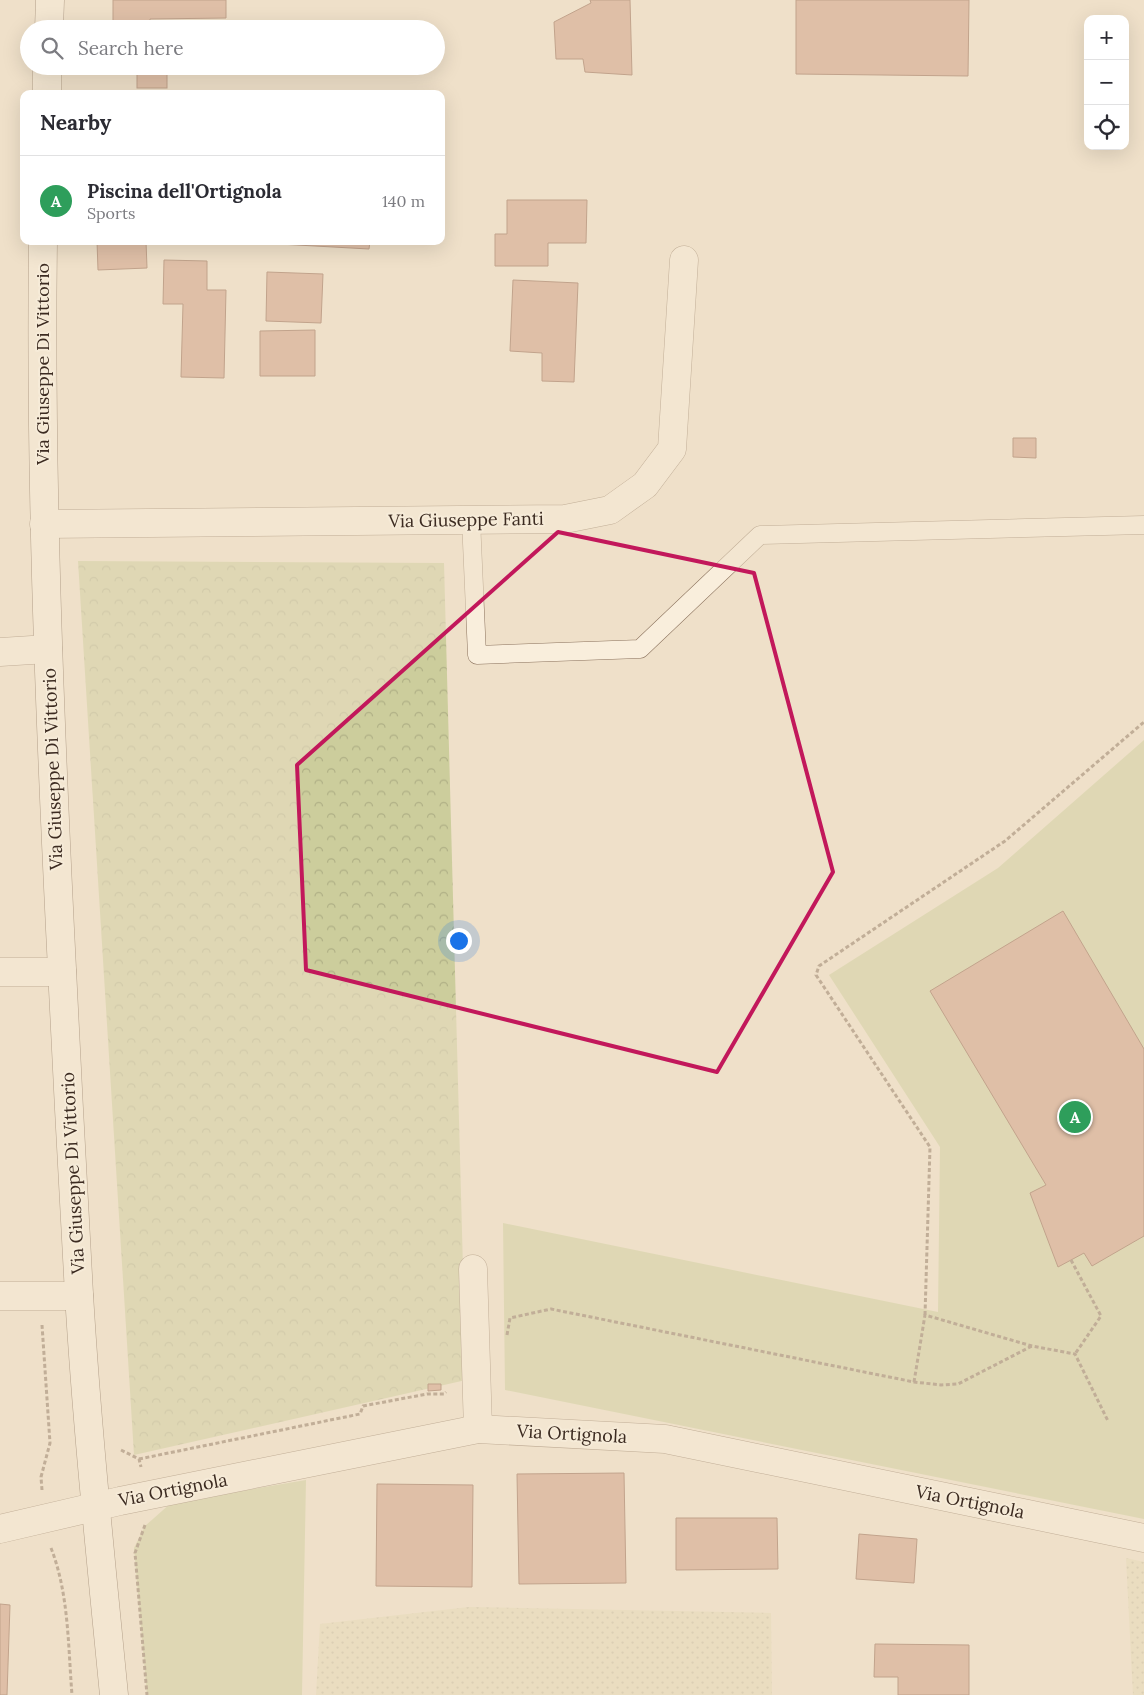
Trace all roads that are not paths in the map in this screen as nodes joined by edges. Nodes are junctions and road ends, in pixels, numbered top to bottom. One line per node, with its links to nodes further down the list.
1 (50, 0): 2 (street)
2 (49, 20)
3 (47, 75): 4 (street)
4 (46, 90)
5 (43, 245): 8 (street, Via Giuseppe Di Vittorio)
6 (684, 260): 7 (street, Via Giuseppe Fanti)
7 (471, 520): 8 (street, Via Giuseppe Fanti); 9 (lane)
8 (44, 524): 10 (street, Via Giuseppe Di Vittorio)
9 (1144, 525)
10 (48, 649): 11 (street); 13 (street, Via Giuseppe Di Vittorio)
11 (0, 652)
12 (0, 972): 13 (street)
13 (62, 972): 16 (street, Via Giuseppe Di Vittorio)
14 (473, 1270): 17 (street)
15 (0, 1296): 16 (street, Via Giuseppe Di Vittorio)
16 (79, 1296): 18 (street, Via Giuseppe Di Vittorio)
17 (478, 1429): 18 (street, Via Ortignola); 20 (street, Via Ortignola)
18 (95, 1506): 19 (street, Via Ortignola); 21 (street, Via Giuseppe Di Vittorio)
19 (0, 1529)
20 (1144, 1538)
21 (114, 1695)

